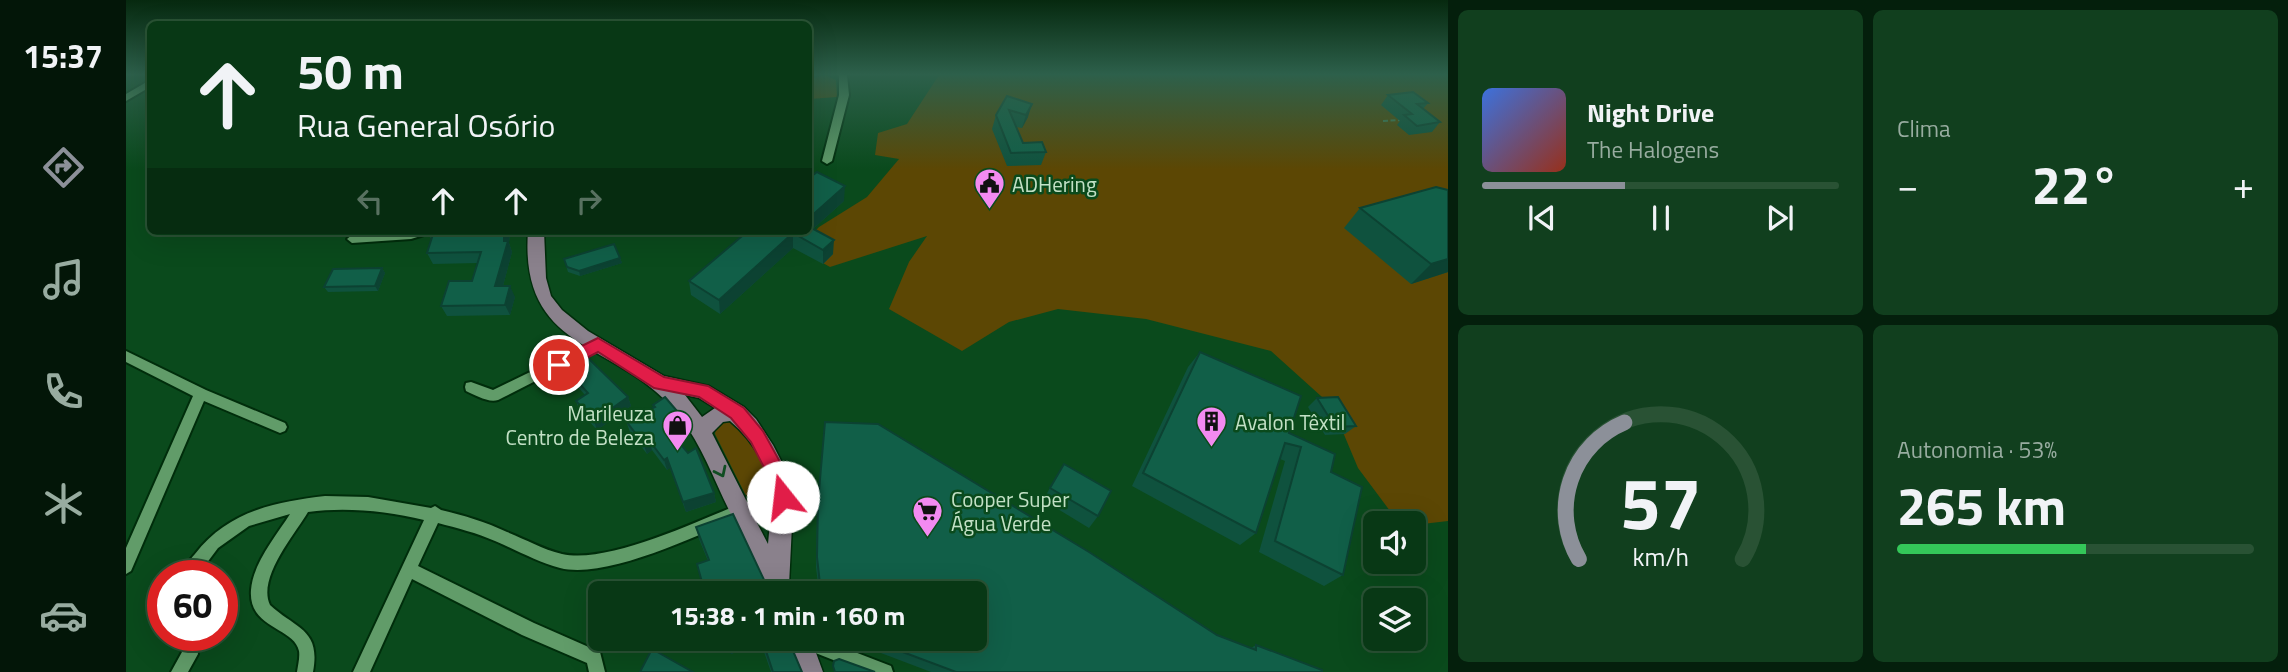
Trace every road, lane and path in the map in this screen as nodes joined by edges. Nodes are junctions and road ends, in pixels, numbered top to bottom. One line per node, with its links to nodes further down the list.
1 (841, 106): 4 (street)
2 (1408, 118): 3 (path)
3 (1383, 121)
4 (827, 161)
5 (411, 235): 7 (street)
6 (536, 235): 8 (main road)
7 (352, 239)
8 (598, 344): 10 (main road); 11 (street)
9 (126, 356): 12 (street)
10 (660, 383): 13 (main road); 15 (main road)
11 (471, 387)
12 (201, 394): 14 (street); 21 (street)
13 (737, 413): 15 (main road); 17 (main road)
14 (279, 427)
15 (702, 433): 18 (main road, one-way to 18)
16 (304, 505): 19 (street); 20 (street); 29 (street)
17 (780, 509): 18 (main road); 24 (main road)
18 (740, 512): 19 (street); 23 (main road)
19 (435, 513): 22 (street)
20 (198, 560)
21 (126, 566)
22 (408, 569): 30 (street); 31 (street)
23 (774, 581)
24 (780, 581)
25 (190, 651): 28 (street)
26 (804, 651): 32 (main road)
27 (831, 651): 33 (street)
28 (179, 672)
29 (305, 672)
30 (360, 672)
31 (597, 672)
32 (811, 672)
33 (885, 672)

